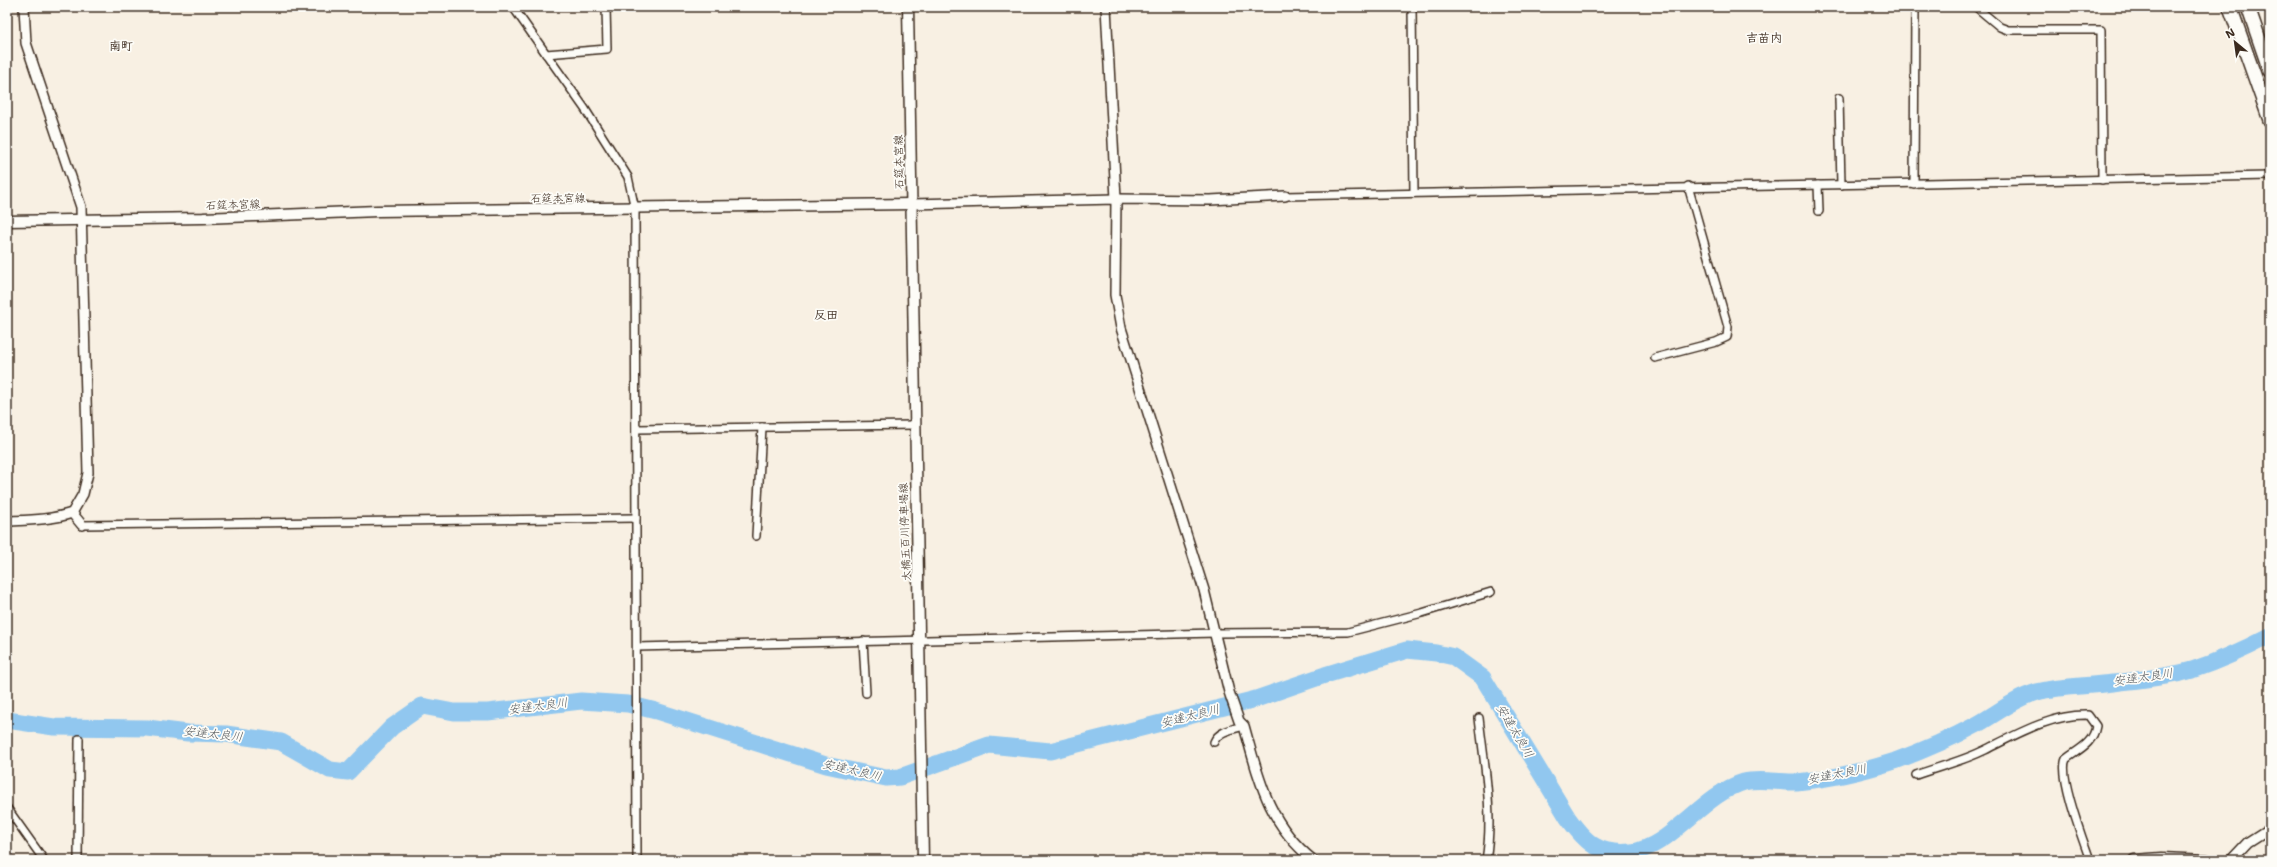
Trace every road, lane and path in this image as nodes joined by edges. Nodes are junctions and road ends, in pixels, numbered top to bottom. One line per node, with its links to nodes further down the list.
1 (24, 7): 27 (street)
2 (513, 7): 11 (street)
3 (606, 7): 11 (street)
4 (908, 7): 24 (main road, 石筵本宮線)
5 (1106, 7): 23 (street)
6 (1412, 7): 21 (street)
7 (1915, 7): 17 (street)
8 (1976, 7): 16 (street)
9 (2230, 7): 14 (highway)
10 (2248, 7): 12 (highway)
11 (546, 54): 25 (street)
12 (2270, 71)
13 (1839, 98): 19 (street)
14 (2270, 120)
15 (2270, 176): 16 (street)
16 (2102, 180): 17 (street)
17 (1914, 184): 19 (street)
18 (1818, 185): 19 (street); 20 (street); 26 (street)
19 (1841, 185)
20 (1688, 186): 21 (street); 29 (street)
21 (1414, 193): 22 (street)
22 (1285, 196): 23 (street)
23 (1116, 198): 24 (street); 39 (street)
24 (912, 204): 25 (main road, 石筵本宮線); 30 (main road, 大橋五百川停車場線)
25 (635, 209): 27 (main road, 石筵本宮線); 32 (street)
26 (1819, 211)
27 (82, 219): 28 (main road, 石筵本宮線); 33 (street)
28 (7, 221)
29 (1656, 358)
30 (914, 425): 31 (street); 40 (main road, 大橋五百川停車場線)
31 (762, 427): 32 (street); 37 (street)
32 (637, 429): 34 (street)
33 (72, 513): 35 (street); 36 (street)
34 (636, 518): 36 (street); 42 (street)
35 (7, 521)
36 (82, 525)
37 (756, 536)
38 (1491, 592): 39 (street)
39 (1216, 633): 40 (street); 45 (street)
40 (920, 639): 41 (street); 54 (main road, 大橋五百川停車場線)
41 (862, 641): 42 (street); 43 (street)
42 (637, 647): 53 (street)
43 (866, 693)
44 (1479, 718): 56 (street)
45 (1241, 724): 47 (street); 55 (street)
46 (79, 739): 52 (street)
47 (1214, 742)
48 (1916, 775): 57 (street)
49 (7, 808): 51 (street)
50 (2270, 828): 60 (street)
51 (44, 860)
52 (78, 860)
53 (637, 860)
54 (923, 860)
55 (1313, 860)
56 (1486, 860)
57 (2090, 860)
58 (2134, 860): 59 (main road)
59 (2208, 860)
60 (2232, 860)

